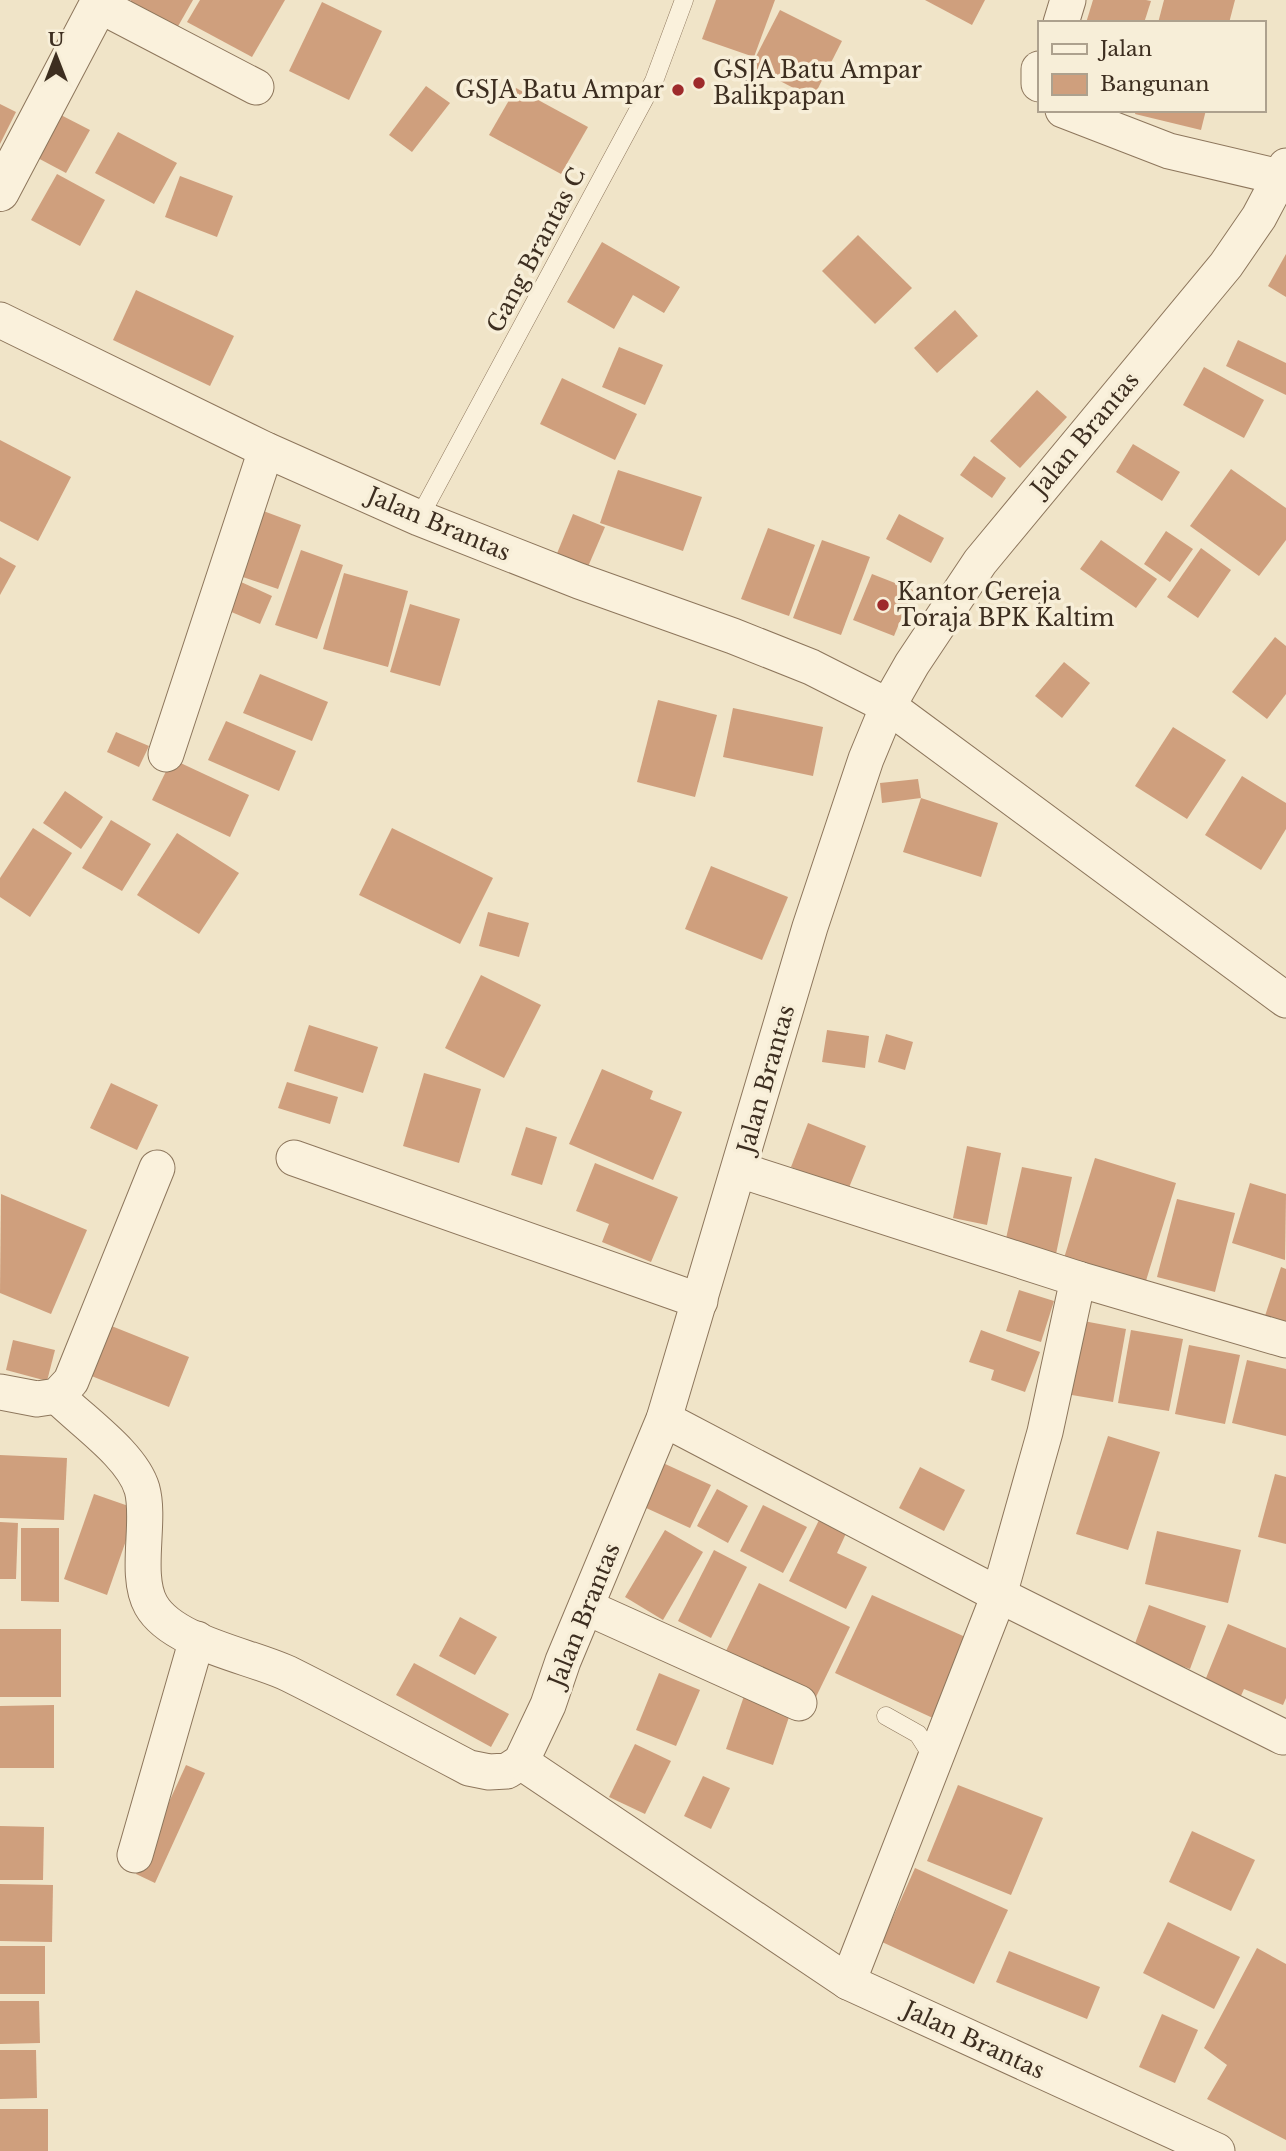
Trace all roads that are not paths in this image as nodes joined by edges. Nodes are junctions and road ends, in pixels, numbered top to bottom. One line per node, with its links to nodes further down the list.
1 (684, 0): 11 (lane, Gang Brantas C)
2 (1068, 0): 4 (street)
3 (100, 3): 5 (street); 8 (street)
4 (1062, 21)
5 (256, 87)
6 (1068, 112): 7 (street)
7 (1283, 171): 12 (street, Jalan Brantas)
8 (0, 192)
9 (0, 320): 10 (street, Jalan Brantas)
10 (266, 450): 11 (street, Jalan Brantas); 13 (street)
11 (419, 518): 12 (street, Jalan Brantas)
12 (888, 706): 14 (street, Jalan Brantas); 17 (street, Jalan Brantas)
13 (166, 754)
14 (1286, 1000)
15 (294, 1158): 19 (street)
16 (157, 1168): 22 (street)
17 (740, 1170): 18 (street); 19 (street, Jalan Brantas)
18 (1077, 1279): 20 (street); 24 (street)
19 (700, 1301): 23 (street, Jalan Brantas)
20 (1286, 1340)
21 (0, 1392): 22 (street)
22 (57, 1396): 26 (street)
23 (664, 1419): 24 (street); 25 (street, Jalan Brantas)
24 (999, 1595): 29 (street); 30 (street)
25 (586, 1606): 27 (street); 31 (street, Jalan Brantas)
26 (197, 1639): 31 (street); 32 (street)
27 (799, 1703)
28 (886, 1716): 30 (lane)
29 (1283, 1737)
30 (934, 1759): 33 (street)
31 (521, 1762): 33 (street, Jalan Brantas)
32 (135, 1855)
33 (848, 1982): 34 (street, Jalan Brantas)
34 (1217, 2151)

